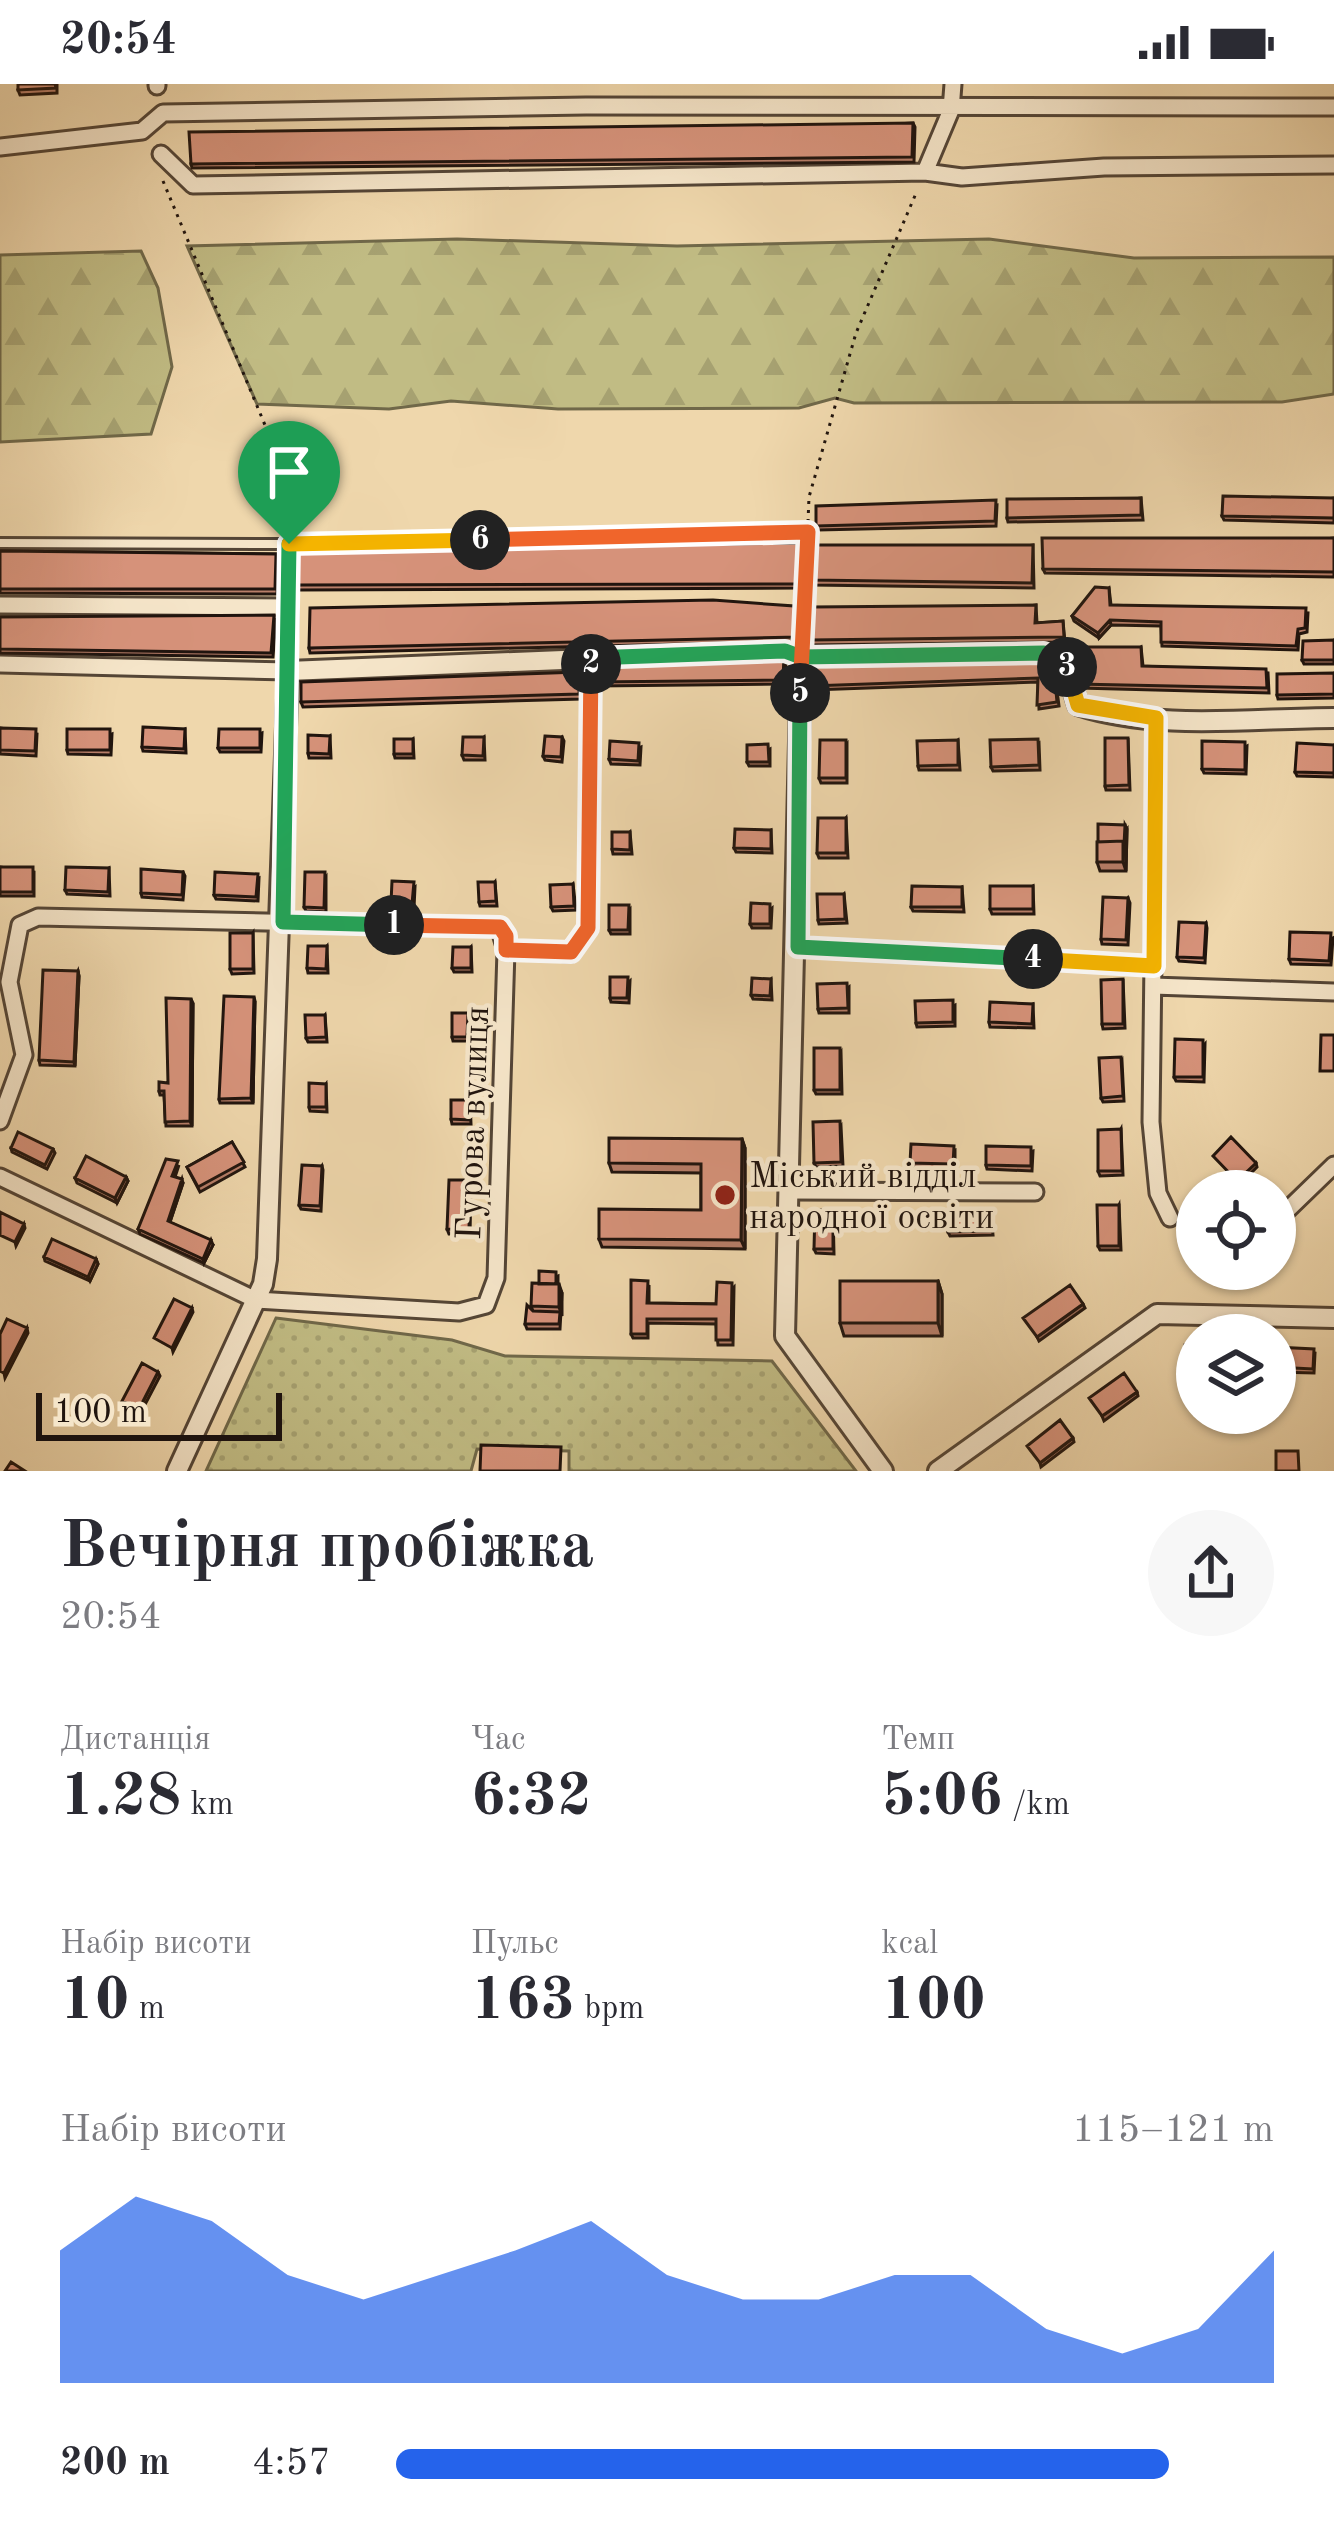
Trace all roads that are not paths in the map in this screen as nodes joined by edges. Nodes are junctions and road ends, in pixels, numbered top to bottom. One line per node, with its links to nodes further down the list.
1 (953, 84): 3 (street)
2 (1334, 106): 3 (street)
3 (951, 110): 4 (street); 7 (street)
4 (0, 147)
5 (161, 154): 7 (street)
6 (1334, 165): 7 (street)
7 (925, 172)
8 (808, 532): 9 (lane)
9 (0, 543)
10 (0, 605): 14 (street)
11 (801, 657): 12 (street); 15 (street); 18 (street)
12 (591, 658): 14 (street); 19 (street)
13 (0, 664): 14 (street)
14 (288, 671): 17 (street)
15 (1156, 718): 16 (street); 20 (street)
16 (1334, 718)
17 (283, 922): 19 (street); 23 (street); 30 (street)
18 (798, 947): 20 (street); 26 (street)
19 (506, 950): 30 (street, Гурова вулиця)
20 (1154, 966): 21 (street)
21 (1153, 986): 22 (street); 29 (street)
22 (1334, 992)
23 (0, 1121)
24 (1334, 1165): 28 (street)
25 (0, 1177): 30 (street)
26 (790, 1191): 27 (street); 33 (street)
27 (1035, 1192)
28 (1296, 1202)
29 (1170, 1218)
30 (256, 1300): 32 (street)
31 (1334, 1318): 34 (street)
32 (177, 1471)
33 (883, 1471)
34 (938, 1471)

